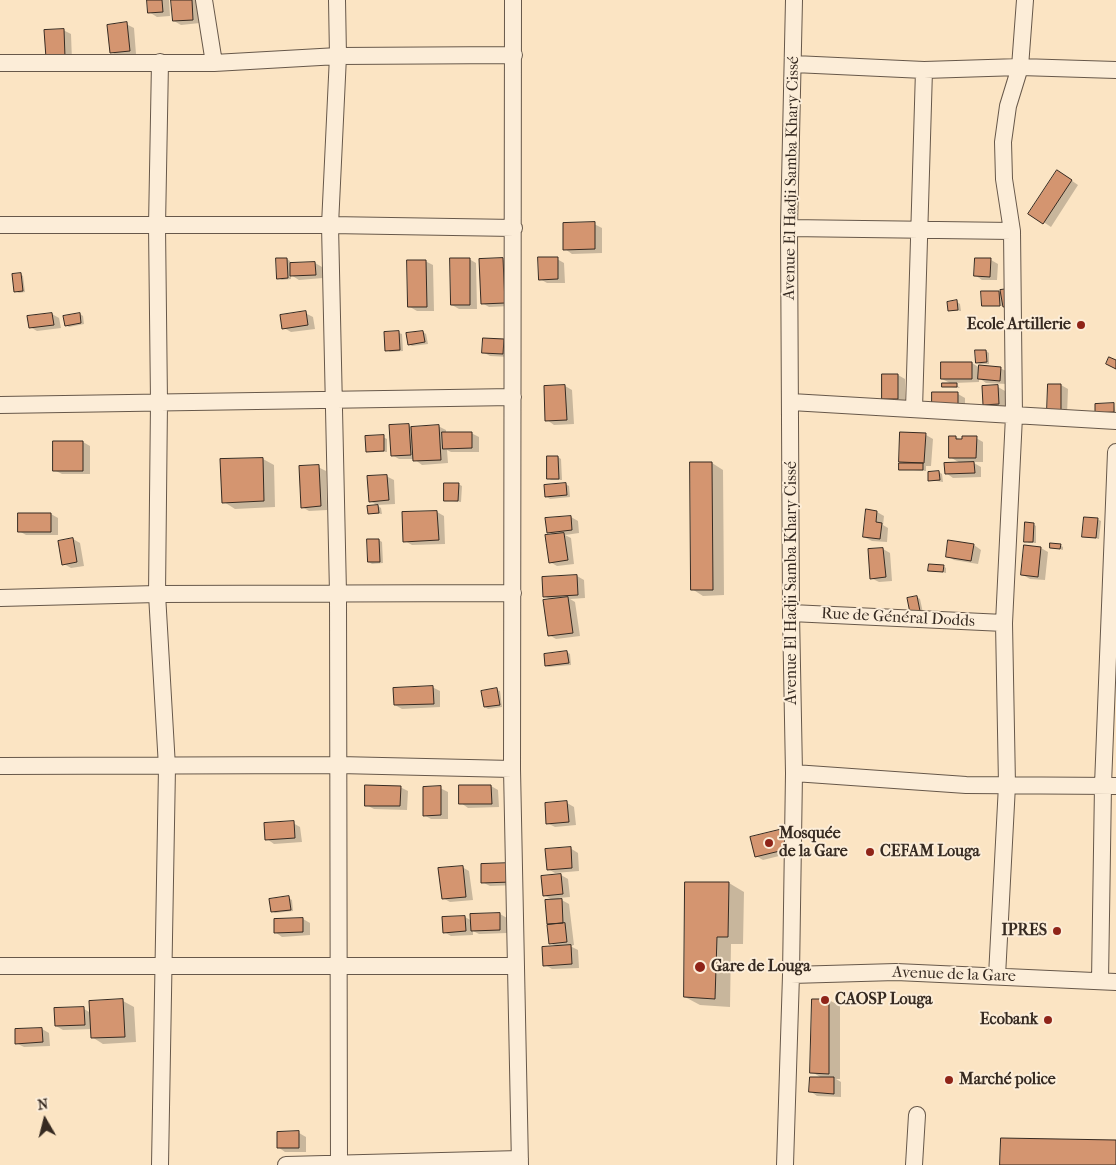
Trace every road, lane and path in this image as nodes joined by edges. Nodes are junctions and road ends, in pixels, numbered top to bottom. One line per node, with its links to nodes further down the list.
1 (204, 0): 10 (street)
2 (337, 0): 7 (street)
3 (514, 0): 6 (street)
4 (794, 0): 11 (street, Avenue El Hadji Samba Khary Cissé)
5 (1025, 0): 12 (street)
6 (514, 55): 7 (street); 18 (street)
7 (338, 56): 10 (street); 16 (street)
8 (160, 62): 9 (street); 10 (street); 17 (street)
9 (0, 63)
10 (214, 63)
11 (794, 64): 13 (street); 19 (street, Avenue El Hadji Samba Khary Cissé)
12 (1020, 67): 13 (street); 14 (street); 21 (street)
13 (924, 70): 20 (street)
14 (1116, 70)
15 (0, 225): 17 (street)
16 (330, 225): 17 (street); 18 (street); 23 (street)
17 (157, 226): 24 (street)
18 (514, 228): 22 (street)
19 (789, 228): 20 (street); 25 (street, Avenue El Hadji Samba Khary Cissé)
20 (920, 229): 21 (street); 27 (street)
21 (1012, 231): 28 (street)
22 (513, 397): 23 (street); 33 (street)
23 (335, 401): 24 (street); 31 (street)
24 (159, 402): 26 (street); 32 (street)
25 (791, 402): 27 (street); 36 (street, Avenue El Hadji Samba Khary Cissé)
26 (0, 405)
27 (914, 409): 28 (street)
28 (1014, 416): 29 (street); 37 (street)
29 (1116, 422)
30 (1116, 452): 35 (street)
31 (338, 593): 32 (street); 33 (street); 38 (street)
32 (157, 594): 34 (street); 40 (street)
33 (512, 594): 41 (street)
34 (0, 598)
35 (1113, 606): 44 (street)
36 (791, 613): 37 (street, Rue de Général Dodds); 42 (street, Avenue El Hadji Samba Khary Cissé)
37 (1004, 623): 43 (street)
38 (339, 764): 40 (street); 41 (street); 47 (street)
39 (0, 766): 40 (street)
40 (167, 767): 46 (street)
41 (512, 770): 48 (street)
42 (794, 773): 43 (street); 49 (street, Avenue El Hadji Samba Khary Cissé)
43 (1007, 785): 44 (street); 50 (street)
44 (1110, 786): 51 (street)
45 (0, 966): 46 (street)
46 (165, 966): 47 (street); 55 (street)
47 (337, 966): 48 (street); 54 (street)
48 (516, 966): 53 (street)
49 (791, 975): 50 (street, Avenue de la Gare); 57 (street, Avenue El Hadji Samba Khary Cissé)
50 (996, 976): 51 (street, Avenue de la Gare)
51 (1108, 981)
52 (917, 1115): 58 (street)
53 (520, 1162): 54 (street)
54 (339, 1164): 56 (street)
55 (160, 1165)
56 (286, 1165)
57 (786, 1165)
58 (914, 1165)

